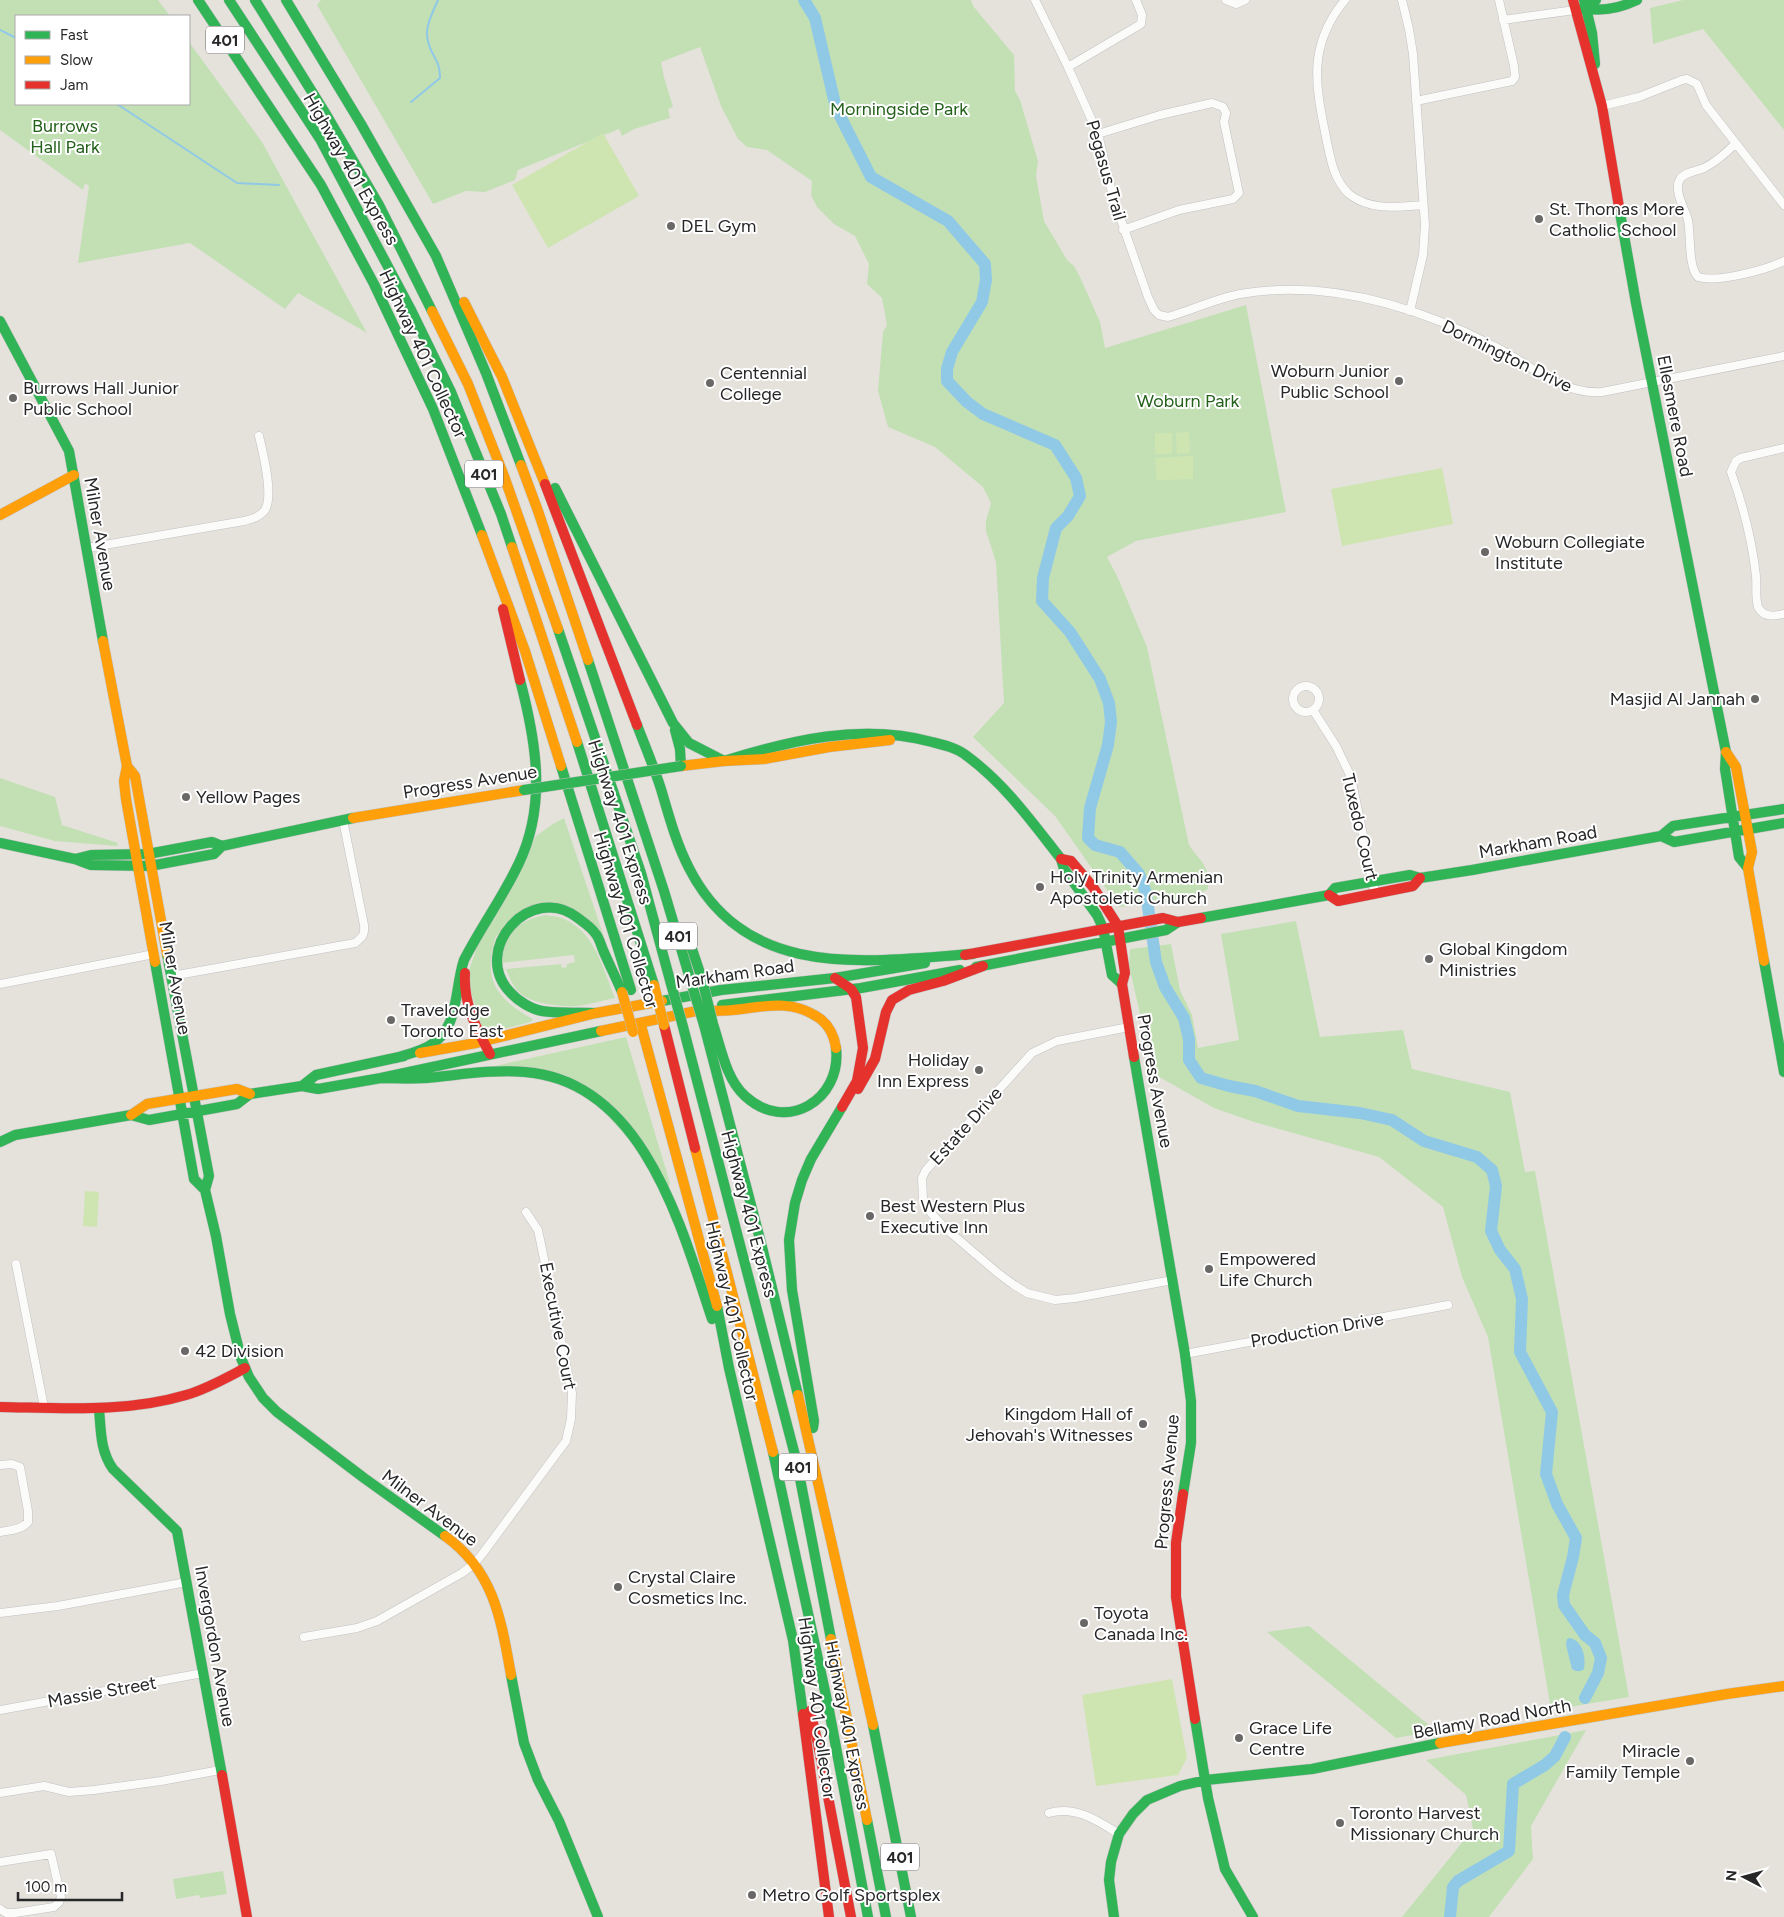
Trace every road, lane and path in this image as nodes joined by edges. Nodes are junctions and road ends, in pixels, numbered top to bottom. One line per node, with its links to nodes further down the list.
1 (198, 0): 39 (main road, Highway 401 Collector / 401)
2 (229, 0): 136 (main road, Highway 401 Express / 401, bridge)
3 (255, 0): 137 (main road, Highway 401 Express / 401, bridge)
4 (286, 0): 26 (main road, 401)
5 (1035, 0): 17 (street, Pegasus Trail)
6 (1136, 0): 17 (street)
7 (1226, 0): 8 (street)
8 (1245, 0)
9 (1345, 0): 23 (street)
10 (1402, 0): 19 (street)
11 (1499, 0): 16 (street)
12 (1596, 0): 14 (main road)
13 (1637, 0): 14 (main road)
14 (1585, 4): 15 (main road); 18 (main road, Ellesmere Road)
15 (1574, 5): 16 (street); 18 (main road, Ellesmere Road)
16 (1503, 20): 19 (street)
17 (1068, 67): 21 (street, Pegasus Trail)
18 (1597, 85): 20 (main road, Ellesmere Road)
19 (1416, 100): 23 (street)
20 (1602, 106): 22 (street); 32 (main road, Ellesmere Road)
21 (1098, 134): 25 (street, Pegasus Trail); 25 (street)
22 (1735, 144): 24 (street); 27 (street)
23 (1423, 205): 28 (street)
24 (1784, 205)
25 (1123, 230): 29 (street, Pegasus Trail)
26 (436, 256): 34 (main road); 85 (main road, 401, bridge)
27 (1784, 261)
28 (1410, 311): 29 (street, Dormington Drive); 32 (street, Dormington Drive)
29 (1159, 316)
30 (0, 321): 36 (main road, Milner Avenue)
31 (1784, 356): 32 (street, Dormington Drive)
32 (1652, 381): 46 (main road, Ellesmere Road)
33 (259, 436): 38 (street)
34 (531, 447): 42 (main road); 75 (main road)
35 (1784, 448): 40 (street)
36 (74, 475): 37 (main road); 38 (main road, Milner Avenue)
37 (0, 515)
38 (87, 548): 48 (main road, Milner Avenue)
39 (493, 562): 73 (main road); 82 (main road, Highway 401 Collector / 401)
40 (1784, 614)
41 (1313, 710): 67 (street, Tuxedo Court)
42 (673, 723): 47 (main road); 49 (main road)
43 (883, 736): 44 (main road, Progress Avenue); 45 (main road, Progress Avenue); 63 (main road, Progress Avenue)
44 (818, 738): 45 (main road); 47 (main road, Progress Avenue)
45 (814, 750): 47 (main road, Progress Avenue)
46 (1726, 752): 51 (main road, Ellesmere Road); 52 (main road, Ellesmere Road)
47 (724, 761): 49 (main road, Progress Avenue)
48 (127, 766): 60 (main road, Milner Avenue); 61 (main road, Milner Avenue)
49 (681, 766): 53 (main road, Progress Avenue, bridge)
50 (1784, 809): 51 (main road, Markham Road)
51 (1745, 814): 52 (main road, Markham Road); 55 (main road, Ellesmere Road)
52 (1732, 816): 56 (main road, Ellesmere Road); 57 (main road, Markham Road)
53 (343, 820): 59 (main road, Progress Avenue); 77 (street)
54 (1784, 823): 55 (main road, Markham Road)
55 (1748, 829): 56 (main road, Markham Road); 66 (main road, Ellesmere Road)
56 (1734, 831): 57 (main road, Markham Road); 66 (main road, Ellesmere Road)
57 (1661, 836): 67 (main road, Markham Road)
58 (0, 843): 62 (main road, Progress Avenue)
59 (222, 846): 61 (main road, Progress Avenue); 65 (main road, Progress Avenue)
60 (137, 854): 61 (main road, Progress Avenue); 62 (main road, Progress Avenue); 64 (main road, Milner Avenue)
61 (148, 854): 65 (main road, Milner Avenue)
62 (75, 859): 64 (main road, Progress Avenue)
63 (1062, 859): 69 (main road, Progress Avenue); 70 (main road, Progress Avenue)
64 (139, 866): 65 (main road, Progress Avenue); 74 (main road, Milner Avenue)
65 (150, 866): 77 (main road, Milner Avenue)
66 (1748, 868): 90 (main road, Ellesmere Road)
67 (1374, 887): 68 (main road, Markham Road)
68 (1178, 922): 69 (main road, Markham Road); 71 (main road, Markham Road)
69 (1118, 926): 70 (main road, Markham Road); 71 (main road, Progress Avenue)
70 (1103, 928): 72 (main road, Progress Avenue); 75 (main road, Markham Road)
71 (1120, 939): 72 (main road, Markham Road); 80 (main road, Progress Avenue)
72 (1106, 941): 76 (main road, Markham Road); 80 (main road, Progress Avenue)
73 (474, 943): 87 (main road); 89 (main road)
74 (154, 954): 79 (street); 95 (main road, Milner Avenue)
75 (973, 954): 78 (main road, Markham Road)
76 (983, 966): 81 (main road, Markham Road); 99 (main road)
77 (172, 976): 94 (main road, Milner Avenue)
78 (834, 978): 81 (main road); 84 (main road, Markham Road)
79 (0, 984)
80 (1122, 984): 86 (main road, Progress Avenue)
81 (851, 989): 83 (main road, Markham Road); 99 (main road)
82 (626, 991): 84 (main road); 110 (main road, Highway 401 Collector / 401, bridge)
83 (693, 1011): 85 (main road); 88 (main road, Markham Road)
84 (596, 1013): 87 (main road, Markham Road)
85 (709, 1024): 114 (main road, 401)
86 (1129, 1027): 106 (main road, Progress Avenue); 106 (street, Estate Drive)
87 (483, 1041): 88 (main road); 89 (main road, Markham Road)
88 (490, 1054): 91 (main road, Markham Road)
89 (396, 1058): 92 (main road, Markham Road)
90 (1784, 1072)
91 (381, 1078): 92 (main road, Markham Road); 110 (main road)
92 (302, 1086): 93 (main road, Markham Road)
93 (250, 1094): 94 (main road, Markham Road); 96 (main road, Markham Road)
94 (195, 1096): 95 (main road, Markham Road); 96 (main road, Milner Avenue)
95 (179, 1099): 97 (main road, Milner Avenue); 98 (main road, Markham Road)
96 (198, 1111): 97 (main road, Markham Road); 103 (main road, Milner Avenue)
97 (182, 1114): 98 (main road, Markham Road); 103 (main road, Milner Avenue)
98 (131, 1115): 101 (main road, Markham Road)
99 (835, 1120): 114 (main road)
100 (0, 1132): 101 (main road, Markham Road)
101 (15, 1135): 102 (main road, Markham Road)
102 (0, 1142)
103 (205, 1190): 109 (main road, Milner Avenue)
104 (526, 1212): 117 (street, Executive Court)
105 (16, 1264): 112 (street)
106 (1172, 1280): 108 (main road, Progress Avenue)
107 (1448, 1305): 108 (street, Production Drive)
108 (1186, 1354): 126 (main road, Progress Avenue)
109 (245, 1368): 113 (main road); 117 (main road, Milner Avenue)
110 (729, 1368): 121 (main road, Highway 401 Collector / 401)
111 (0, 1407): 112 (main road)
112 (44, 1407): 113 (main road)
113 (99, 1409): 118 (main road, Invergordon Avenue)
114 (812, 1449): 138 (main road, 401)
115 (0, 1465): 116 (street)
116 (0, 1532)
117 (475, 1563): 120 (street, Executive Court); 133 (main road, Milner Avenue)
118 (187, 1582): 119 (street); 122 (main road, Invergordon Avenue)
119 (0, 1613)
120 (304, 1637)
121 (792, 1640): 134 (main road, Highway 401 Collector / 401); 135 (main road)
122 (203, 1673): 124 (street, Massie Street); 125 (main road, Invergordon Avenue)
123 (1784, 1686): 126 (main road, Bellamy Road North)
124 (0, 1710)
125 (220, 1770): 127 (street); 132 (main road, Invergordon Avenue)
126 (1206, 1780): 129 (main road, Bellamy Road North); 140 (main road, Progress Avenue)
127 (0, 1792)
128 (1049, 1813): 129 (street)
129 (1119, 1834): 139 (main road, Bellamy Road North)
130 (0, 1862): 131 (street)
131 (0, 1909)
132 (247, 1917)
133 (598, 1917)
134 (829, 1917)
135 (851, 1917)
136 (868, 1917)
137 (886, 1917)
138 (911, 1917)
139 (1114, 1917)
140 (1253, 1917)

